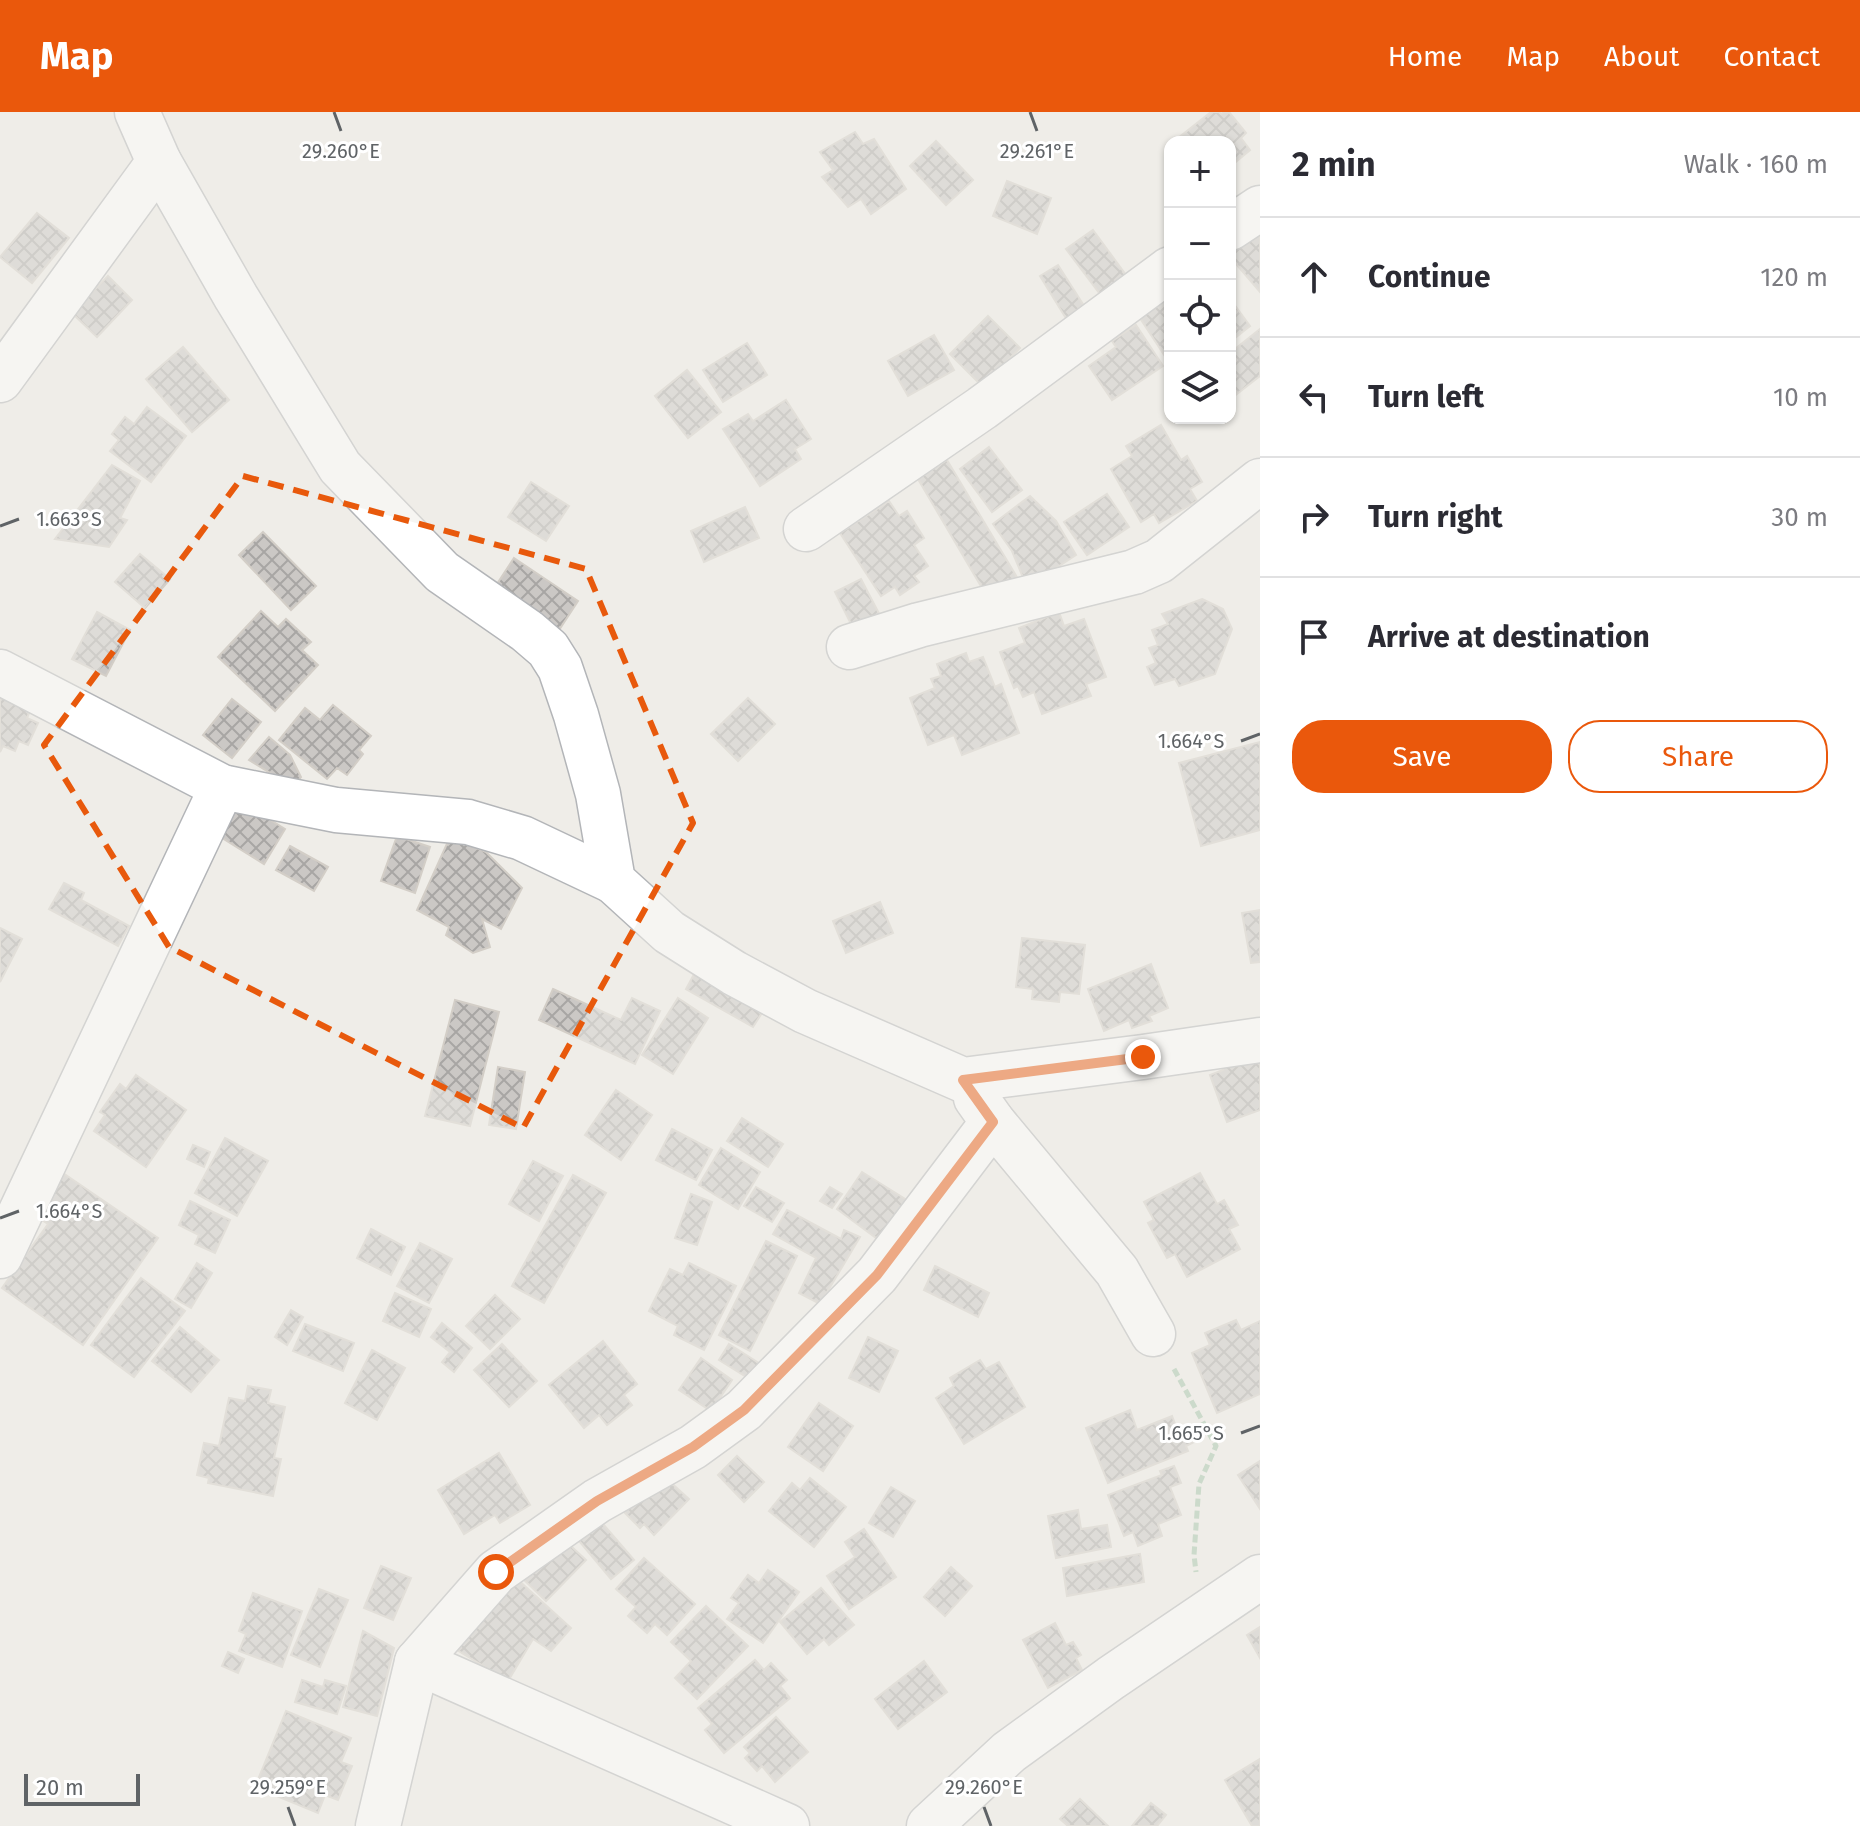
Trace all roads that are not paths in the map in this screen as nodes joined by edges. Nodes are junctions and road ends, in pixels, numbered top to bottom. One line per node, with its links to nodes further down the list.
1 (137, 112): 2 (street)
2 (159, 162): 6 (street); 12 (street)
3 (1260, 208): 4 (street)
4 (1236, 224)
5 (1164, 273): 8 (street)
6 (0, 380)
7 (1260, 481): 9 (street)
8 (806, 529)
9 (849, 647)
10 (0, 672): 11 (street)
11 (222, 787): 12 (street); 16 (street)
12 (613, 881): 14 (street)
13 (1260, 1040): 14 (street)
14 (963, 1080): 15 (street)
15 (993, 1122): 17 (street); 19 (street)
16 (0, 1256)
17 (1153, 1334)
18 (1260, 1577): 22 (street)
19 (417, 1662): 20 (street); 21 (street)
20 (378, 1826)
21 (787, 1826)
22 (929, 1826)

